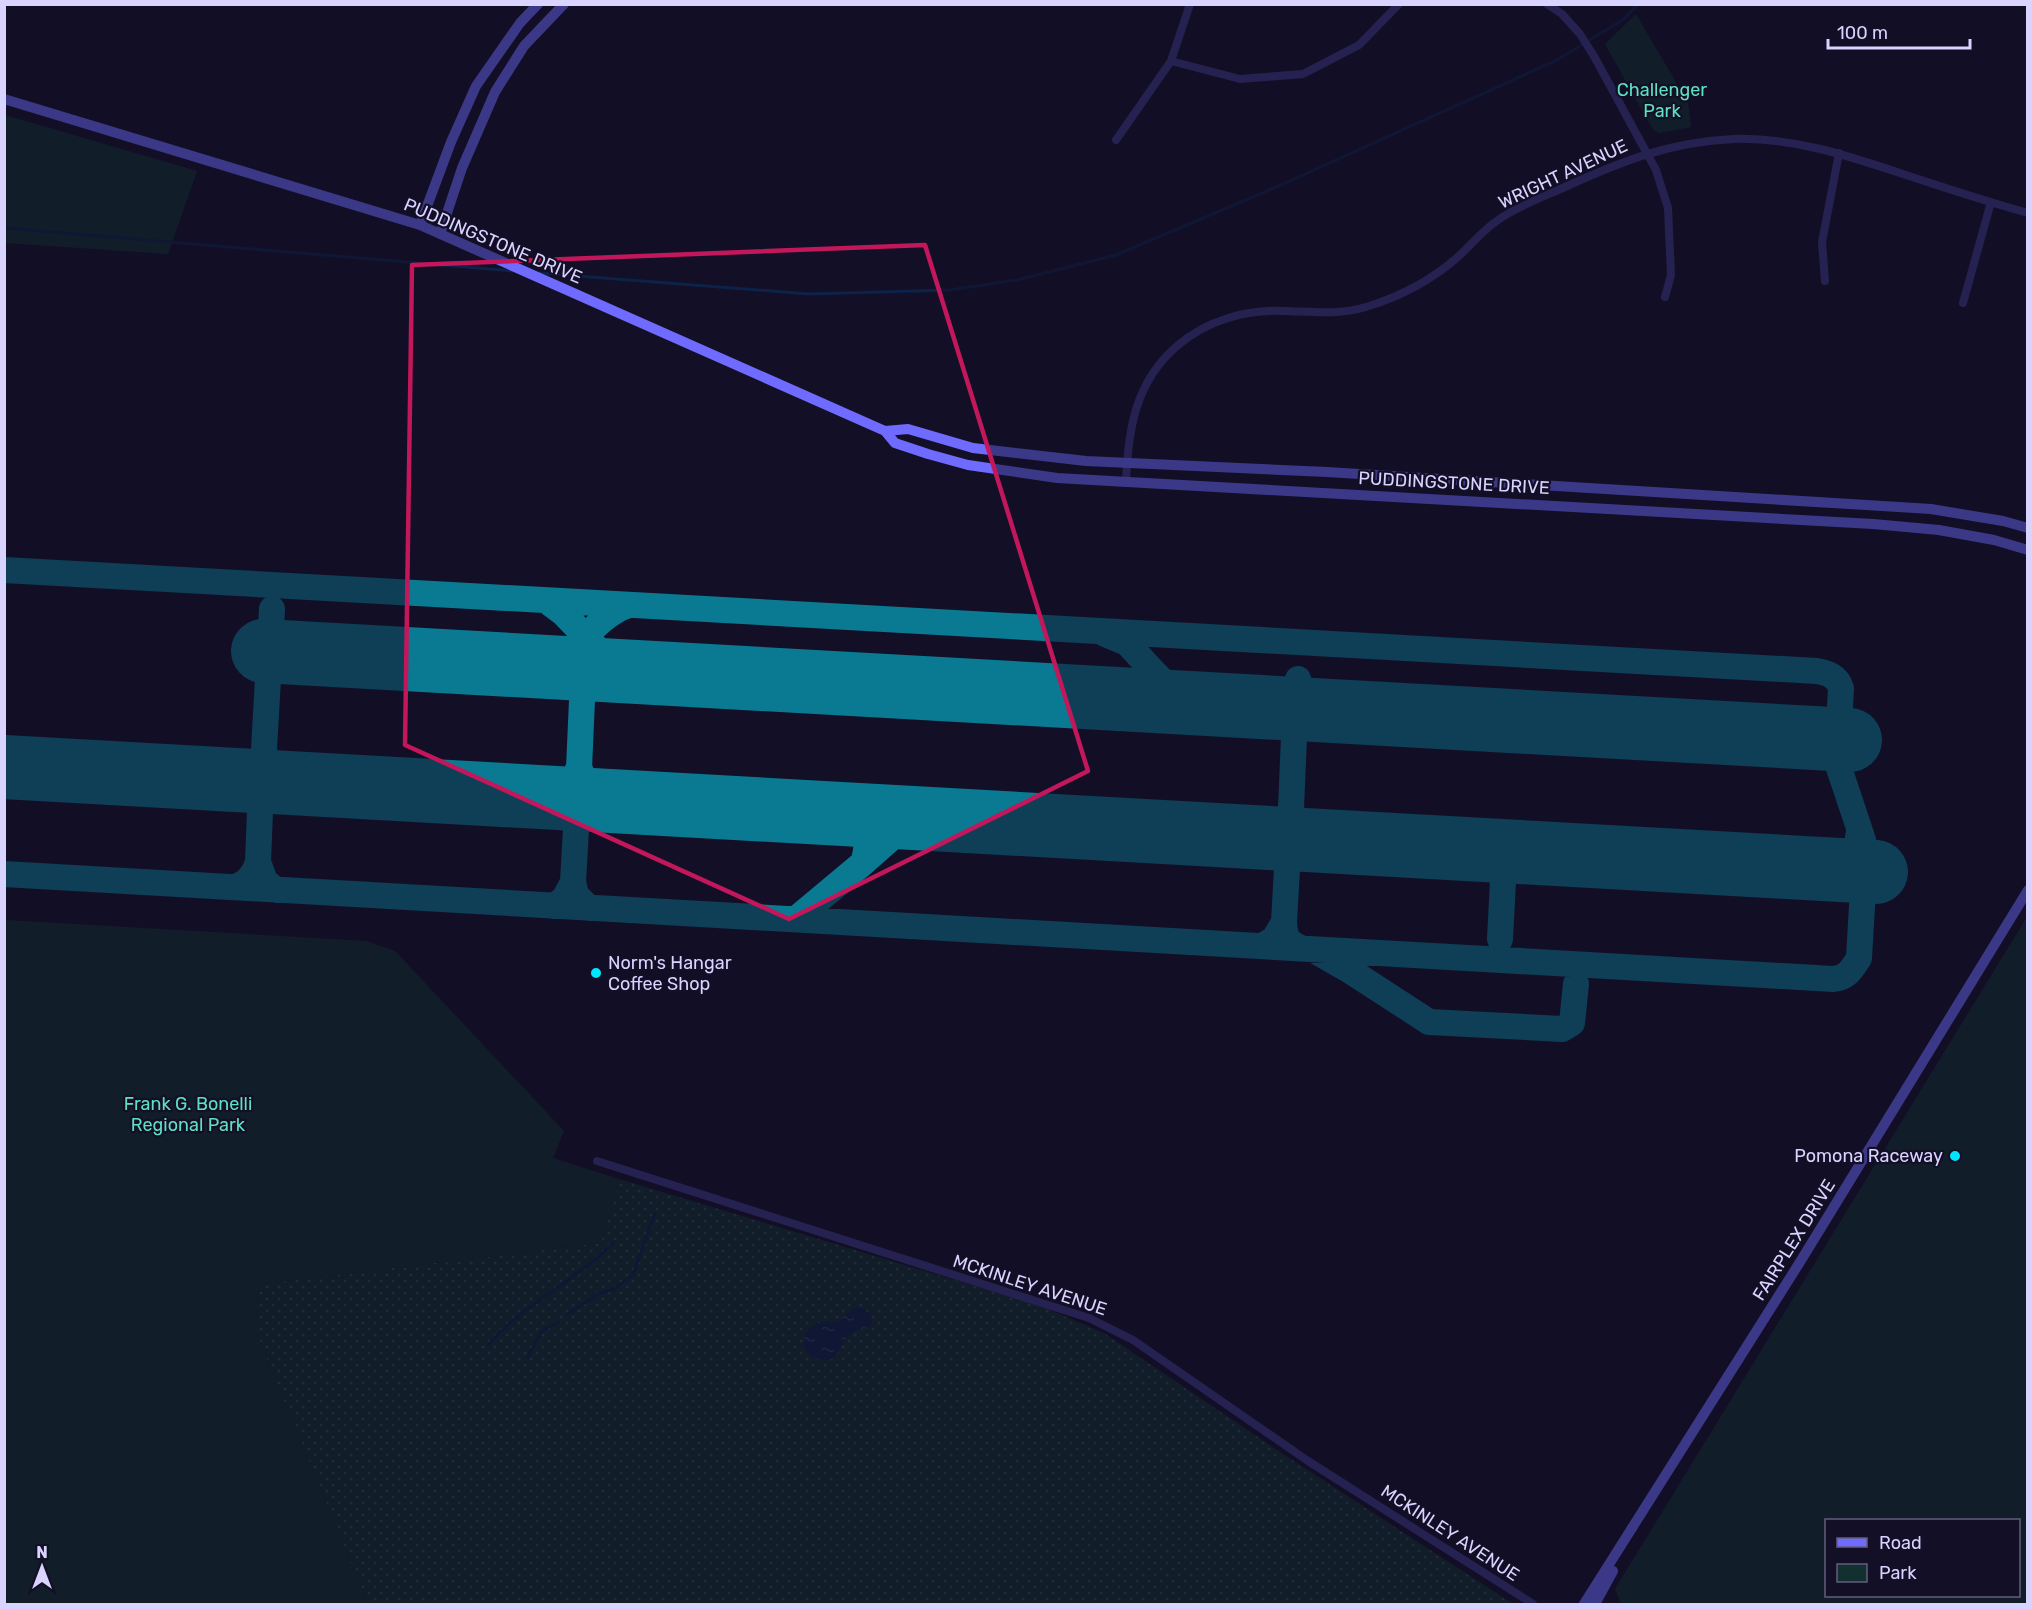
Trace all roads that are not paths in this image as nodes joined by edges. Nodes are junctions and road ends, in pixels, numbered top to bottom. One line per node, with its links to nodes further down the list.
1 (538, 4): 13 (street)
2 (564, 4): 14 (street)
3 (1190, 4): 6 (street)
4 (1399, 4): 6 (street)
5 (1547, 4): 9 (street)
6 (1171, 61): 8 (street)
7 (4, 99): 13 (street, PUDDINGSTONE DRIVE)
8 (1116, 140)
9 (1647, 153): 10 (street, WRIGHT AVENUE); 16 (street); 19 (street, WRIGHT AVENUE)
10 (1839, 153): 11 (street, WRIGHT AVENUE); 15 (street)
11 (1991, 202): 12 (street, WRIGHT AVENUE); 17 (street)
12 (2028, 213)
13 (420, 225): 14 (street, PUDDINGSTONE DRIVE)
14 (440, 234): 18 (street, PUDDINGSTONE DRIVE)
15 (1825, 281)
16 (1665, 297)
17 (1963, 303)
18 (885, 431): 19 (street, PUDDINGSTONE DRIVE); 20 (street, PUDDINGSTONE DRIVE)
19 (1127, 463): 20 (street, WRIGHT AVENUE); 21 (street, PUDDINGSTONE DRIVE)
20 (1126, 482): 22 (street, PUDDINGSTONE DRIVE)
21 (2028, 528)
22 (2028, 550)
23 (2028, 890): 25 (street, FAIRPLEX DRIVE)
24 (597, 1161): 26 (street, MCKINLEY AVENUE)
25 (1625, 1540): 27 (street, FAIRPLEX DRIVE); 28 (street)
26 (1533, 1605)
27 (1584, 1605)
28 (1595, 1605)

